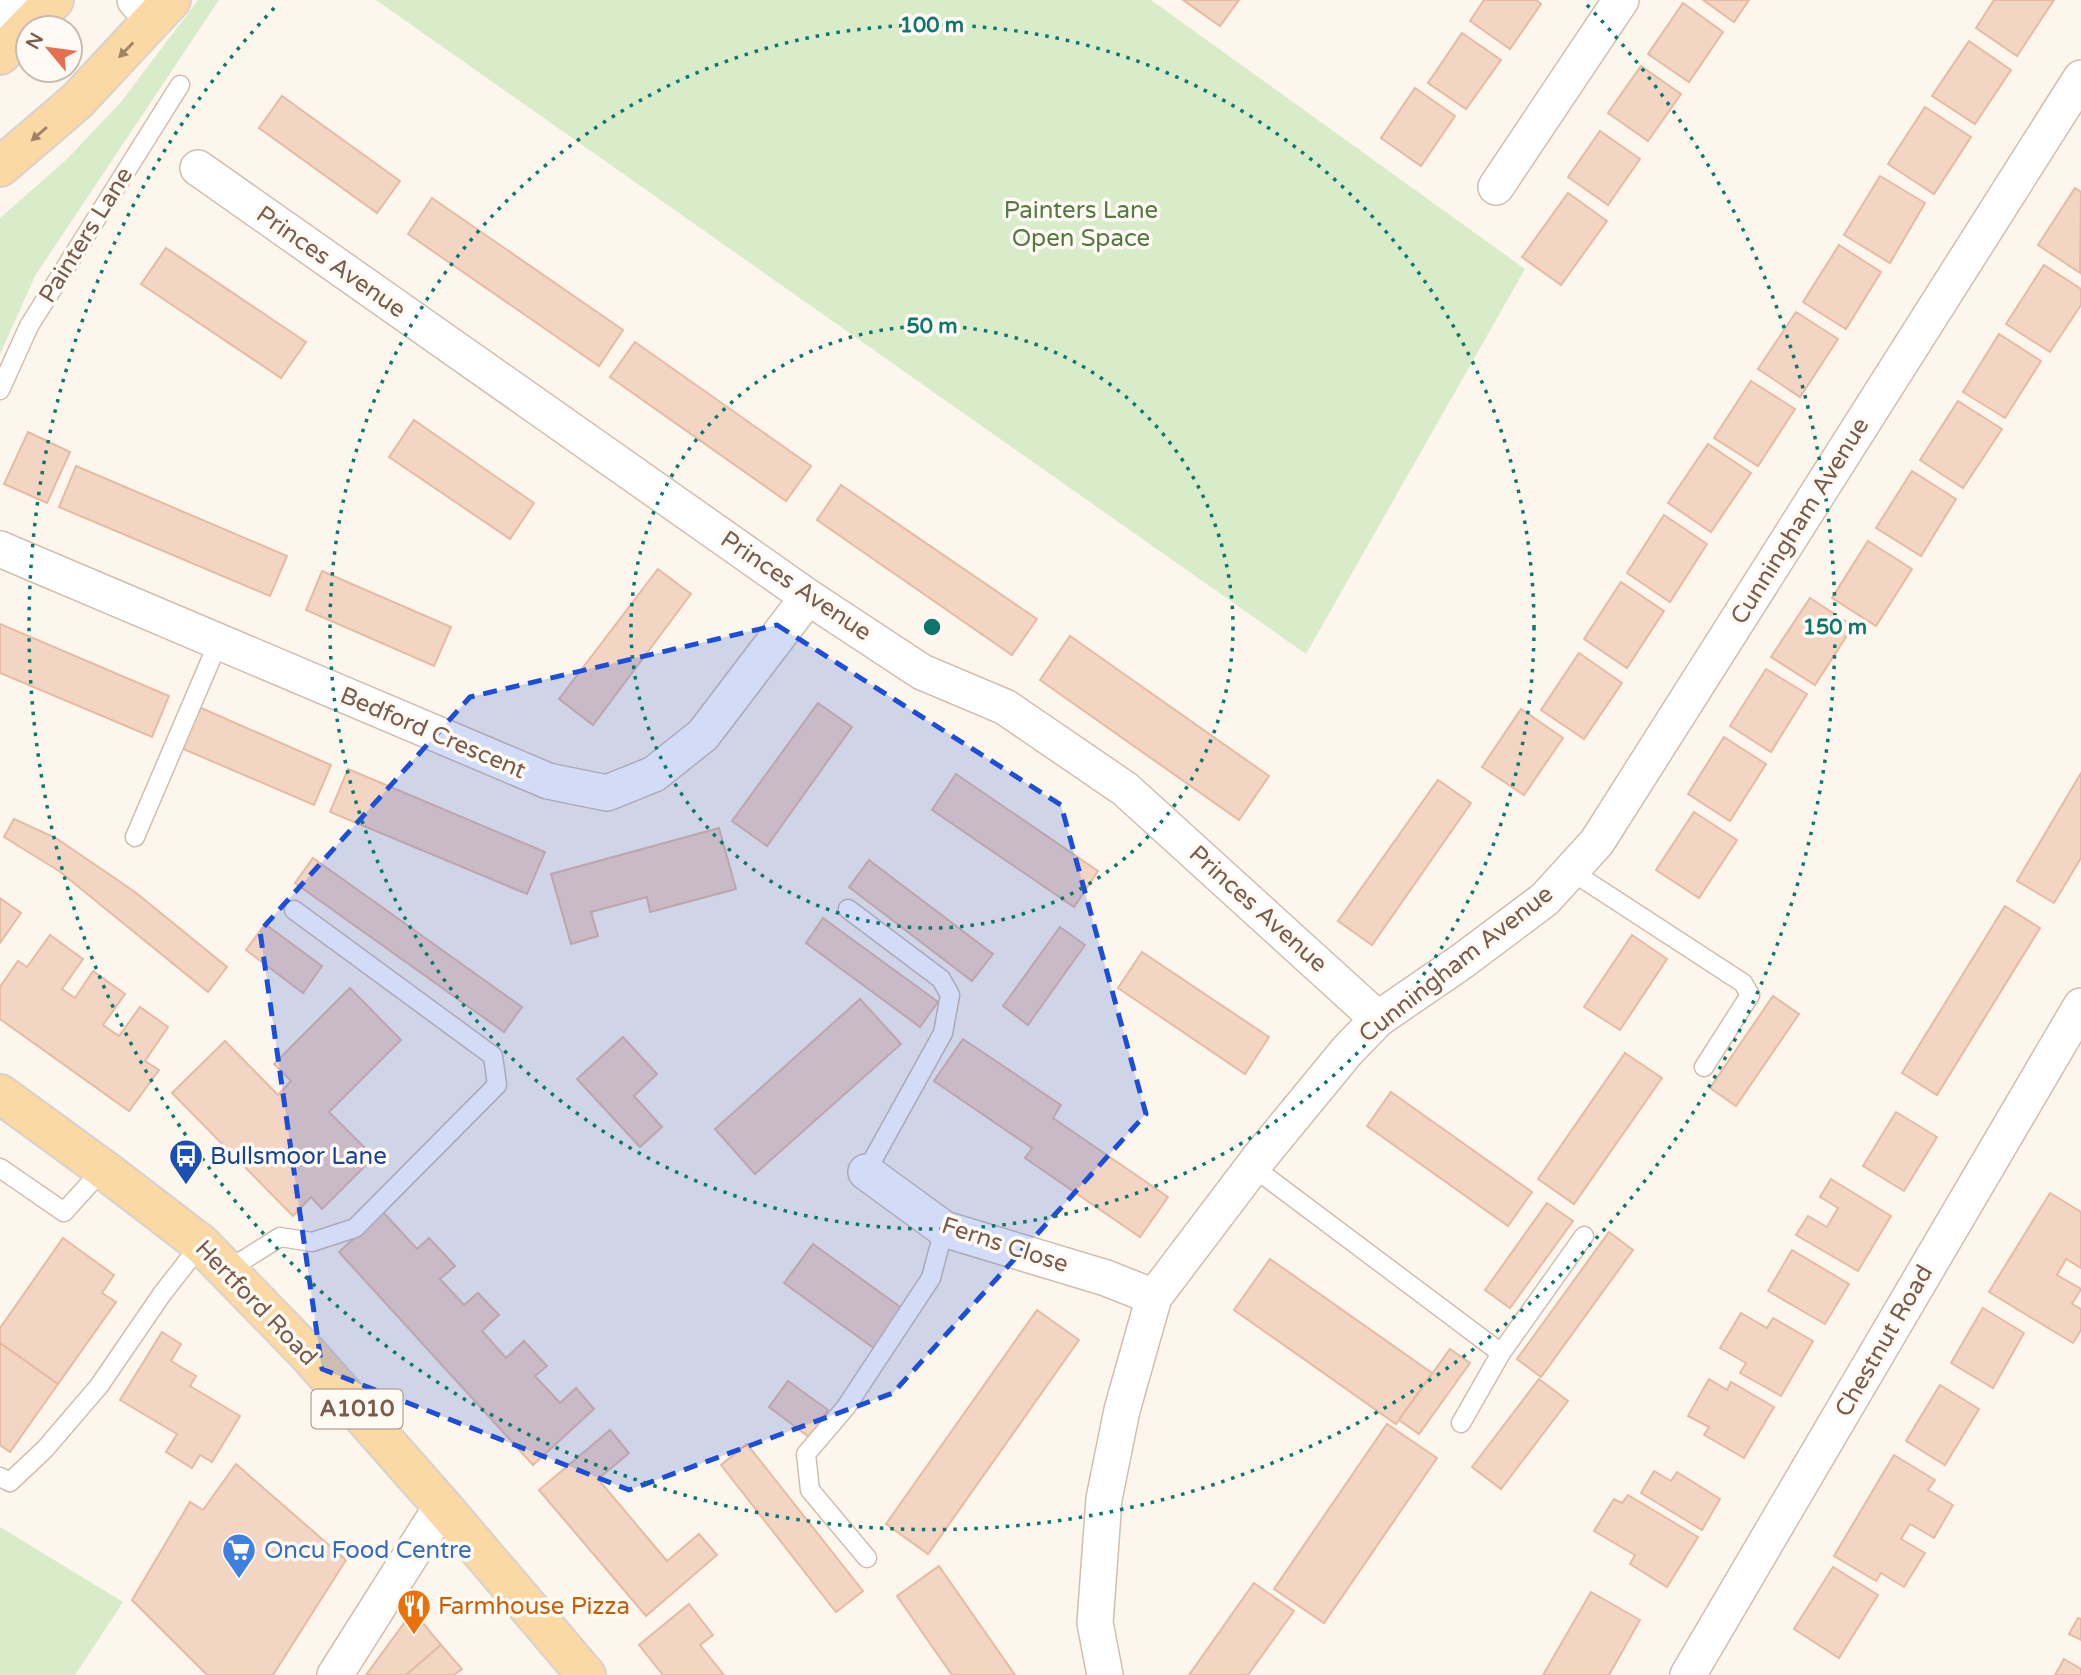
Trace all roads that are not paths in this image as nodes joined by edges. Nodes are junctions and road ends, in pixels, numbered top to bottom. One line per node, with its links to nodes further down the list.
1 (10, 0): 5 (street)
2 (54, 0): 6 (main road)
3 (1620, 0): 11 (street)
4 (153, 7): 9 (main road, one-way to 9)
5 (0, 38)
6 (0, 55)
7 (2081, 79): 17 (street, Cunningham Avenue)
8 (180, 85): 12 (lane, Painters Lane)
9 (0, 167)
10 (198, 168): 14 (street, Princes Avenue)
11 (1496, 187)
12 (0, 390)
13 (0, 549): 15 (street, Bedford Crescent)
14 (808, 597): 15 (street, Bedford Crescent); 21 (street, Princes Avenue)
15 (218, 643): 16 (lane)
16 (135, 837)
17 (1571, 871): 21 (street, Cunningham Avenue); 22 (lane)
18 (848, 909): 27 (lane)
19 (294, 910): 30 (lane)
20 (2081, 1006): 40 (street, Chestnut Road)
21 (1378, 1019): 24 (street, Cunningham Avenue)
22 (1704, 1067)
23 (0, 1094): 26 (main road, Hertford Road / A1010)
24 (1253, 1167): 31 (street, Cunningham Avenue); 32 (lane)
25 (0, 1168): 26 (lane)
26 (103, 1169): 30 (main road, Hertford Road / A1010)
27 (866, 1172): 28 (street, Ferns Close)
28 (944, 1229): 31 (street, Ferns Close); 36 (lane)
29 (1584, 1236): 32 (lane)
30 (214, 1258): 34 (lane); 35 (main road, Hertford Road / A1010)
31 (1154, 1297): 39 (street, Cunningham Avenue)
32 (1501, 1353): 33 (lane)
33 (1461, 1423)
34 (0, 1477)
35 (442, 1506): 37 (street); 38 (main road, Hertford Road / A1010)
36 (867, 1558)
37 (335, 1675)
38 (586, 1675)
39 (1105, 1675)
40 (1688, 1675)

